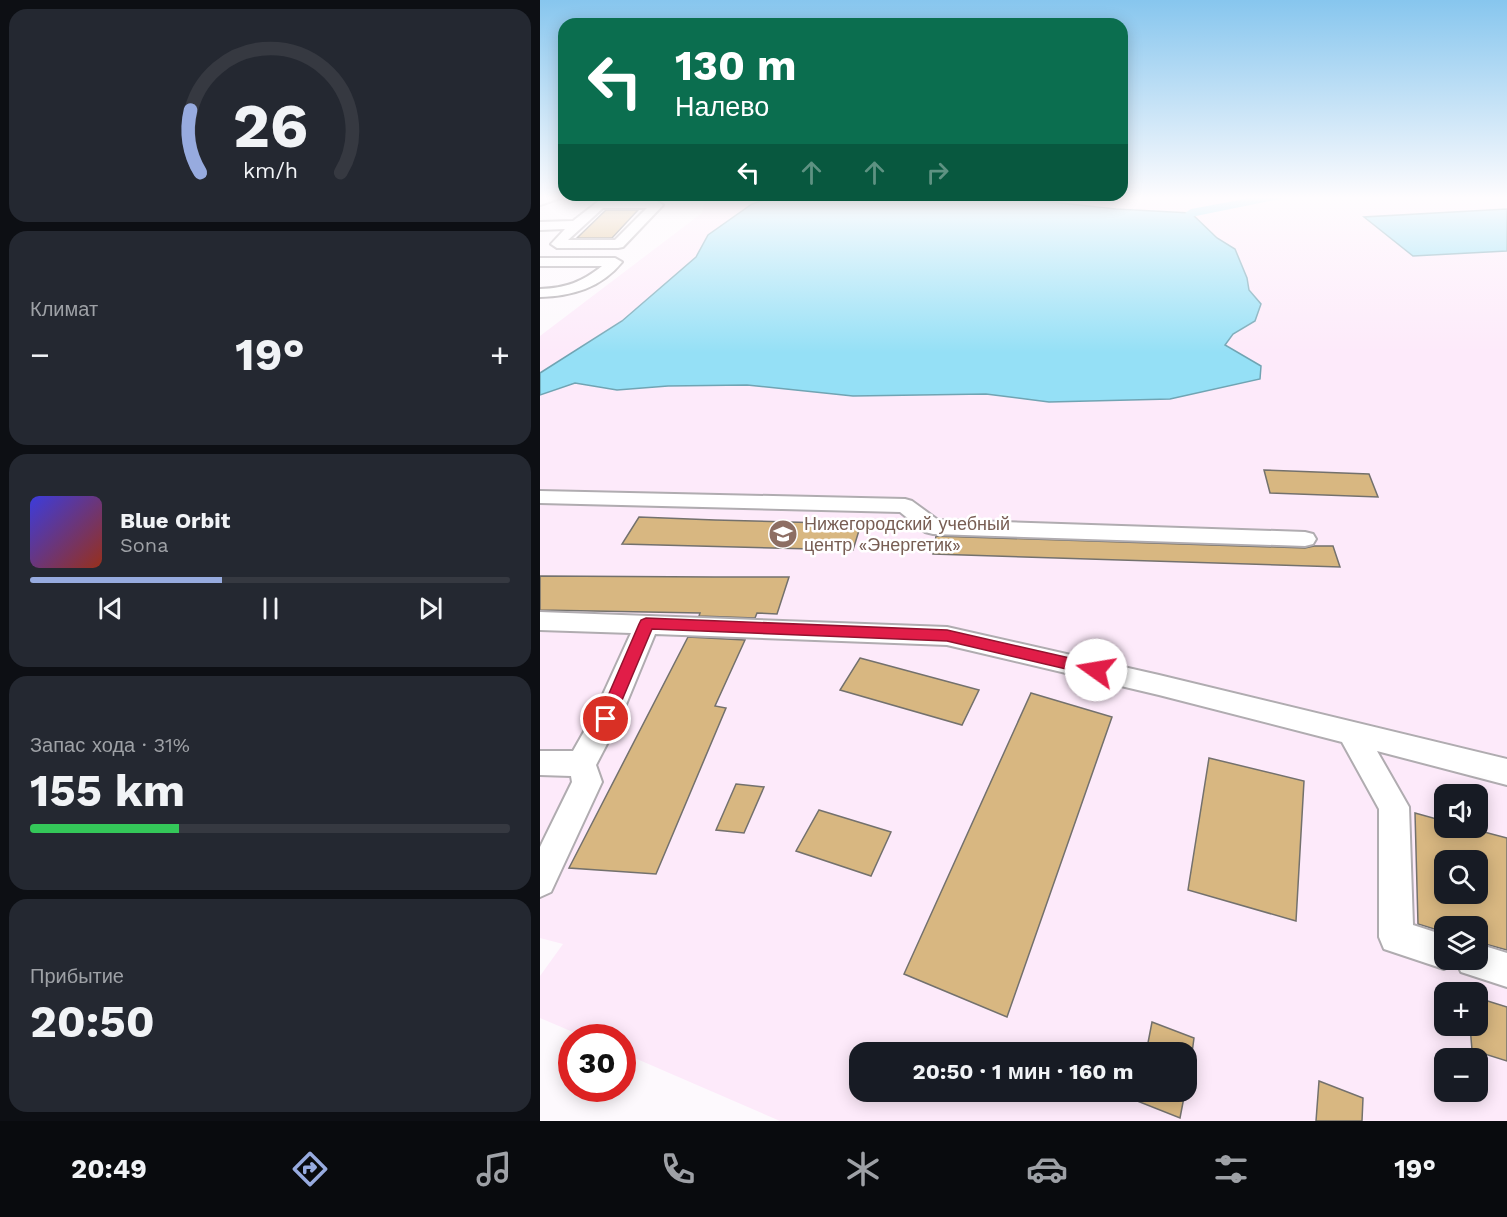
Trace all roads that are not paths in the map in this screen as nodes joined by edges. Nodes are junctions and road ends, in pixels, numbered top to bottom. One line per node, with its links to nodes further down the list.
1 (540, 262): 2 (street)
2 (540, 293)
3 (540, 497): 4 (street)
4 (1305, 539)
5 (540, 621): 6 (street)
6 (646, 624): 7 (street); 9 (street)
7 (1353, 735): 10 (street); 12 (street)
8 (540, 763): 9 (street)
9 (581, 764): 11 (street)
10 (1507, 772)
11 (540, 881)
12 (1434, 949)
13 (1488, 964): 14 (street)
14 (1507, 970)

